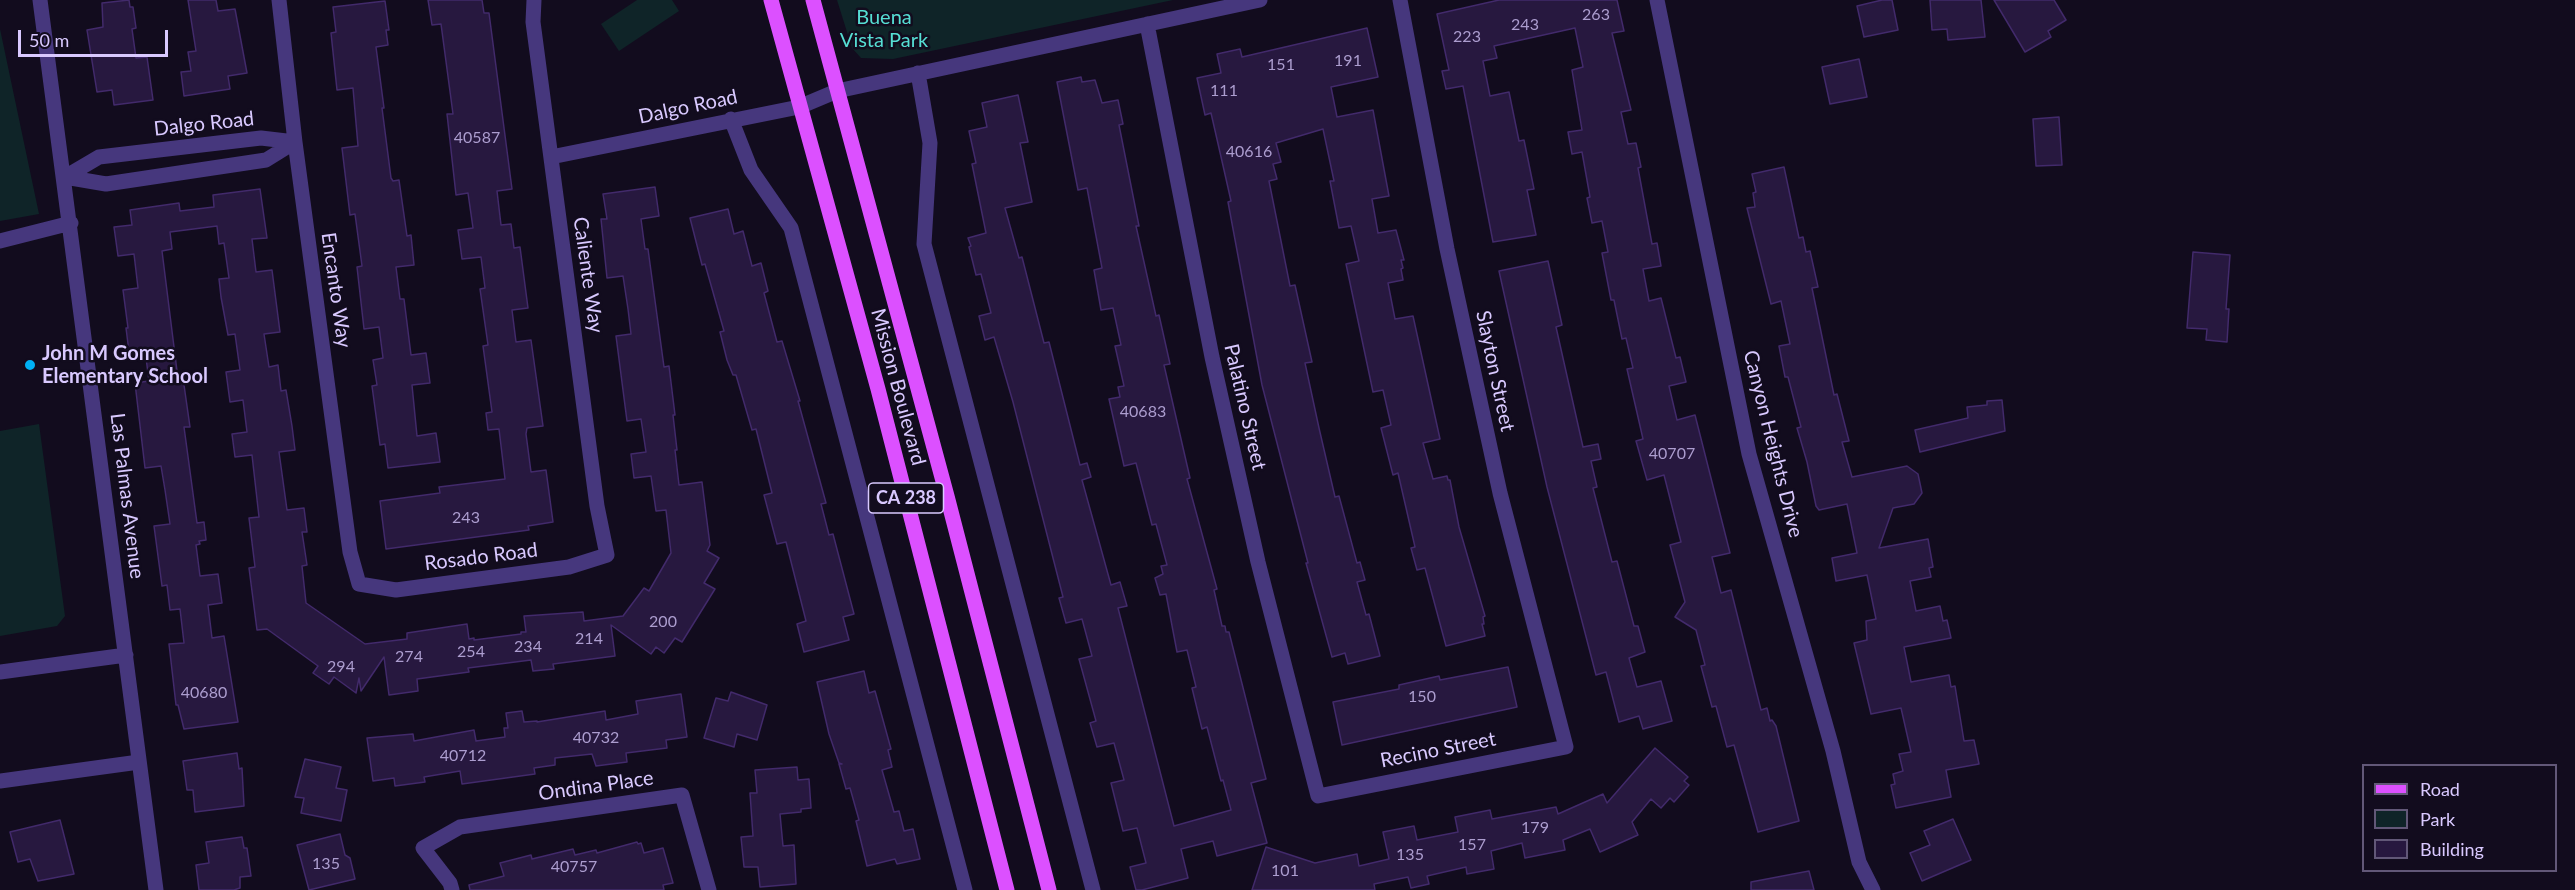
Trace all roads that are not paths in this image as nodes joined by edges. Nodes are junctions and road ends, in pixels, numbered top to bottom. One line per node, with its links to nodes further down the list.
1 (40, 0): 16 (street, Las Palmas Avenue)
2 (279, 0): 14 (street, Encanto Way)
3 (534, 0): 15 (street, Caliente Way)
4 (771, 0): 12 (main road, Mission Boulevard / CA 238)
5 (813, 0): 11 (main road, Mission Boulevard / CA 238)
6 (1260, 0): 9 (street, Dalgo Road)
7 (1400, 0): 23 (street, Slayton Street)
8 (1657, 0): 34 (street, Canyon Heights Drive)
9 (1147, 24): 10 (street, Dalgo Road); 26 (street, Palatino Street)
10 (918, 73): 11 (street, Dalgo Road); 33 (street)
11 (837, 91): 12 (street, Dalgo Road); 32 (main road, Mission Boulevard / CA 238)
12 (799, 107): 13 (street, Dalgo Road); 31 (main road, Mission Boulevard / CA 238)
13 (731, 119): 15 (street, Dalgo Road); 30 (street)
14 (295, 142): 16 (street, Dalgo Road); 16 (street); 20 (street, Encanto Way)
15 (551, 157): 19 (street, Caliente Way)
16 (65, 177): 17 (street, Las Palmas Avenue)
17 (71, 223): 18 (street); 21 (street, Las Palmas Avenue)
18 (0, 241)
19 (607, 555): 20 (street, Rosado Road)
20 (359, 584)
21 (126, 655): 22 (street); 24 (street, Las Palmas Avenue)
22 (0, 672)
23 (1566, 747): 26 (street, Recino Street)
24 (139, 762): 25 (street); 27 (street, Las Palmas Avenue)
25 (0, 781)
26 (1318, 796)
27 (156, 890)
28 (452, 890): 29 (street, Ondina Place)
29 (709, 890)
30 (965, 890)
31 (1007, 890)
32 (1049, 890)
33 (1093, 890)
34 (1873, 890)

